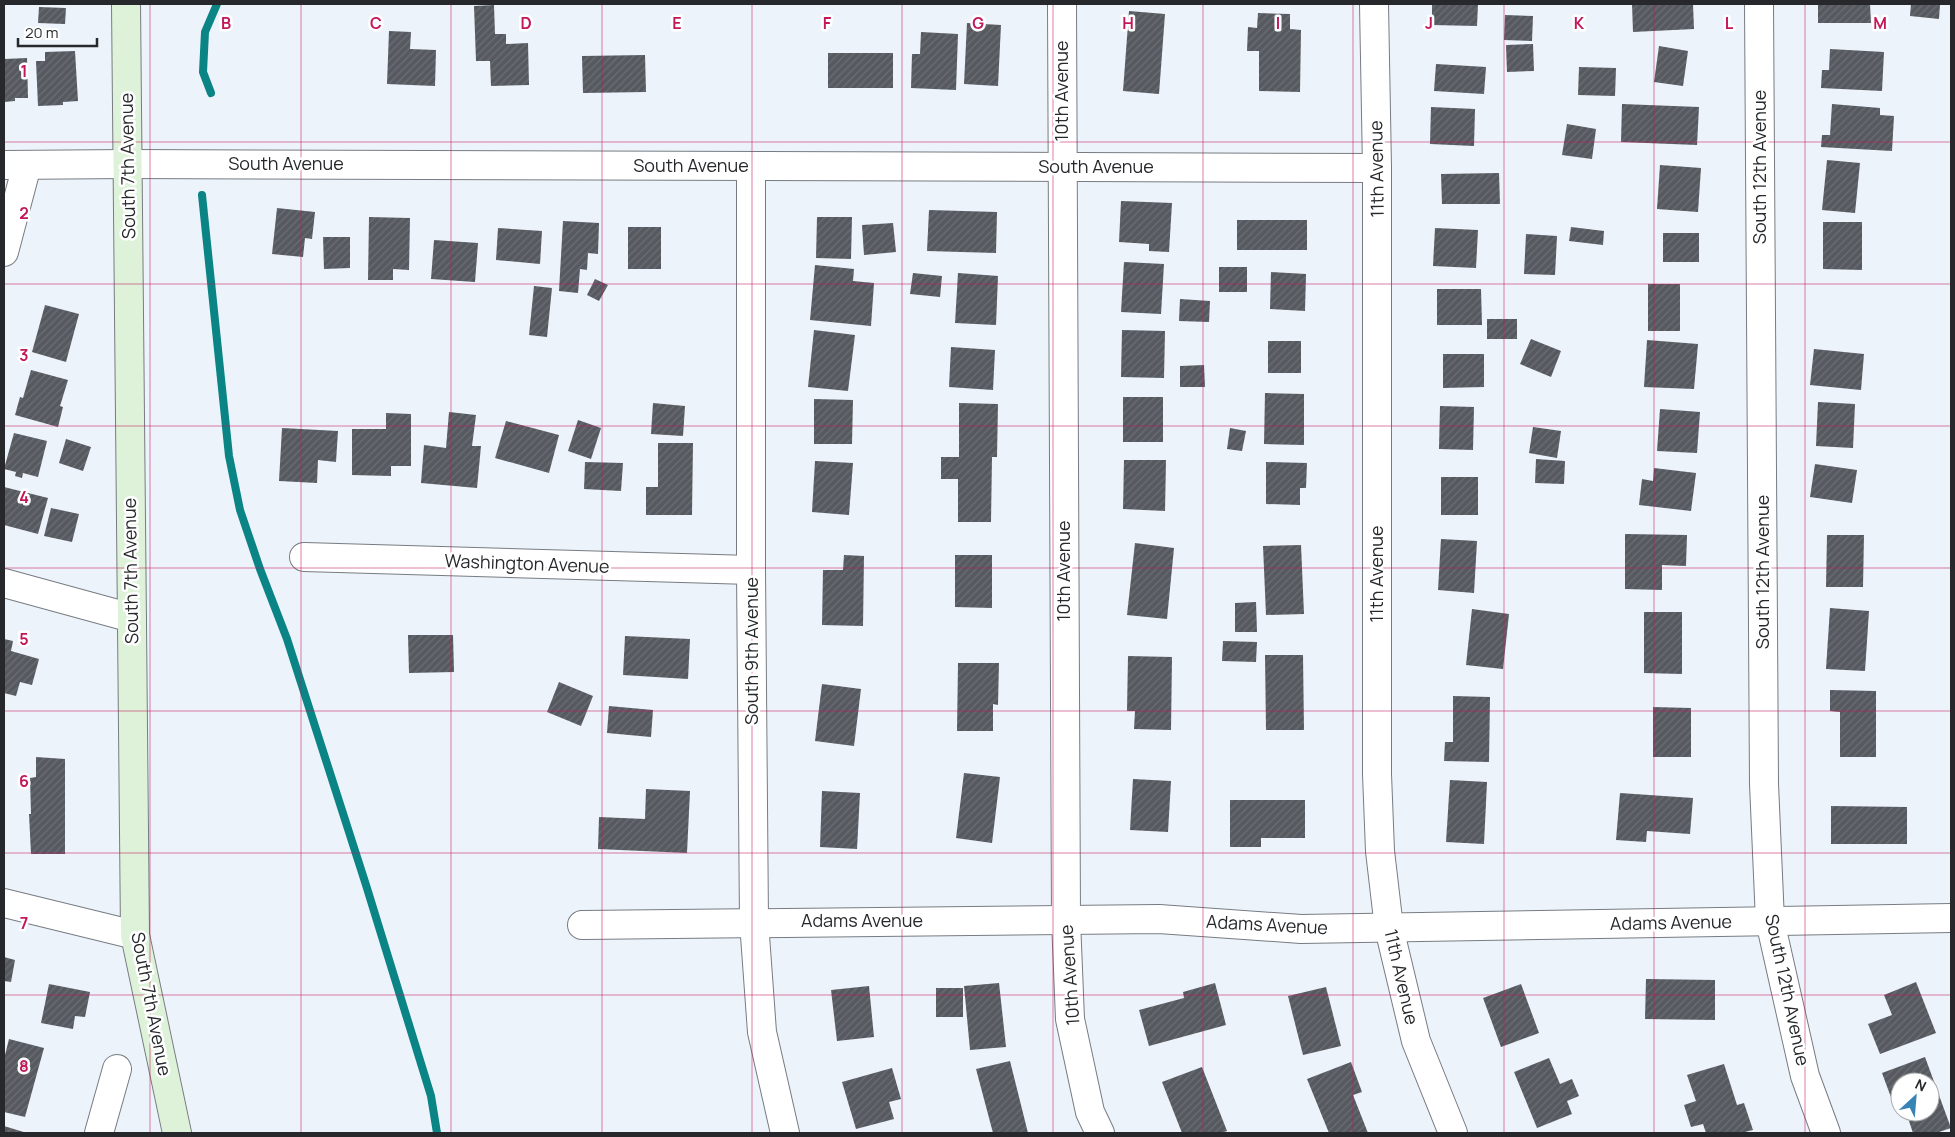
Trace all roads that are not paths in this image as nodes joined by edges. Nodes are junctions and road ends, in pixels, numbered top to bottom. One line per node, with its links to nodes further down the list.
1 (126, 4): 5 (street, South 7th Avenue)
2 (1062, 4): 8 (street, 10th Avenue)
3 (1374, 4): 9 (street, 11th Avenue)
4 (1759, 4): 18 (street, South 12th Avenue)
5 (128, 164): 6 (street, South Avenue); 7 (street, South Avenue); 14 (street, South 7th Avenue)
6 (15, 165): 10 (street)
7 (751, 166): 8 (street, South Avenue); 12 (street, South 9th Avenue)
8 (1062, 167): 9 (street, South Avenue); 17 (street, 10th Avenue)
9 (1377, 168): 21 (street, 11th Avenue)
10 (4, 252)
11 (304, 558): 12 (street, Washington Avenue)
12 (751, 570): 19 (street, South 9th Avenue)
13 (4, 584): 14 (street)
14 (132, 618): 22 (street, South 7th Avenue)
15 (4, 902): 22 (street)
16 (1951, 918): 18 (street, Adams Avenue)
17 (1066, 920): 19 (street, Adams Avenue); 21 (street, Adams Avenue); 27 (street, 10th Avenue)
18 (1770, 921): 21 (street, Adams Avenue); 29 (street, South 12th Avenue)
19 (754, 922): 20 (street, Adams Avenue); 26 (street, South 9th Avenue)
20 (582, 925)
21 (1389, 928): 28 (street, 11th Avenue)
22 (135, 935): 25 (street, South 7th Avenue)
23 (117, 1069): 24 (street)
24 (100, 1133)
25 (178, 1133)
26 (785, 1133)
27 (1100, 1133)
28 (1453, 1133)
29 (1826, 1133)

